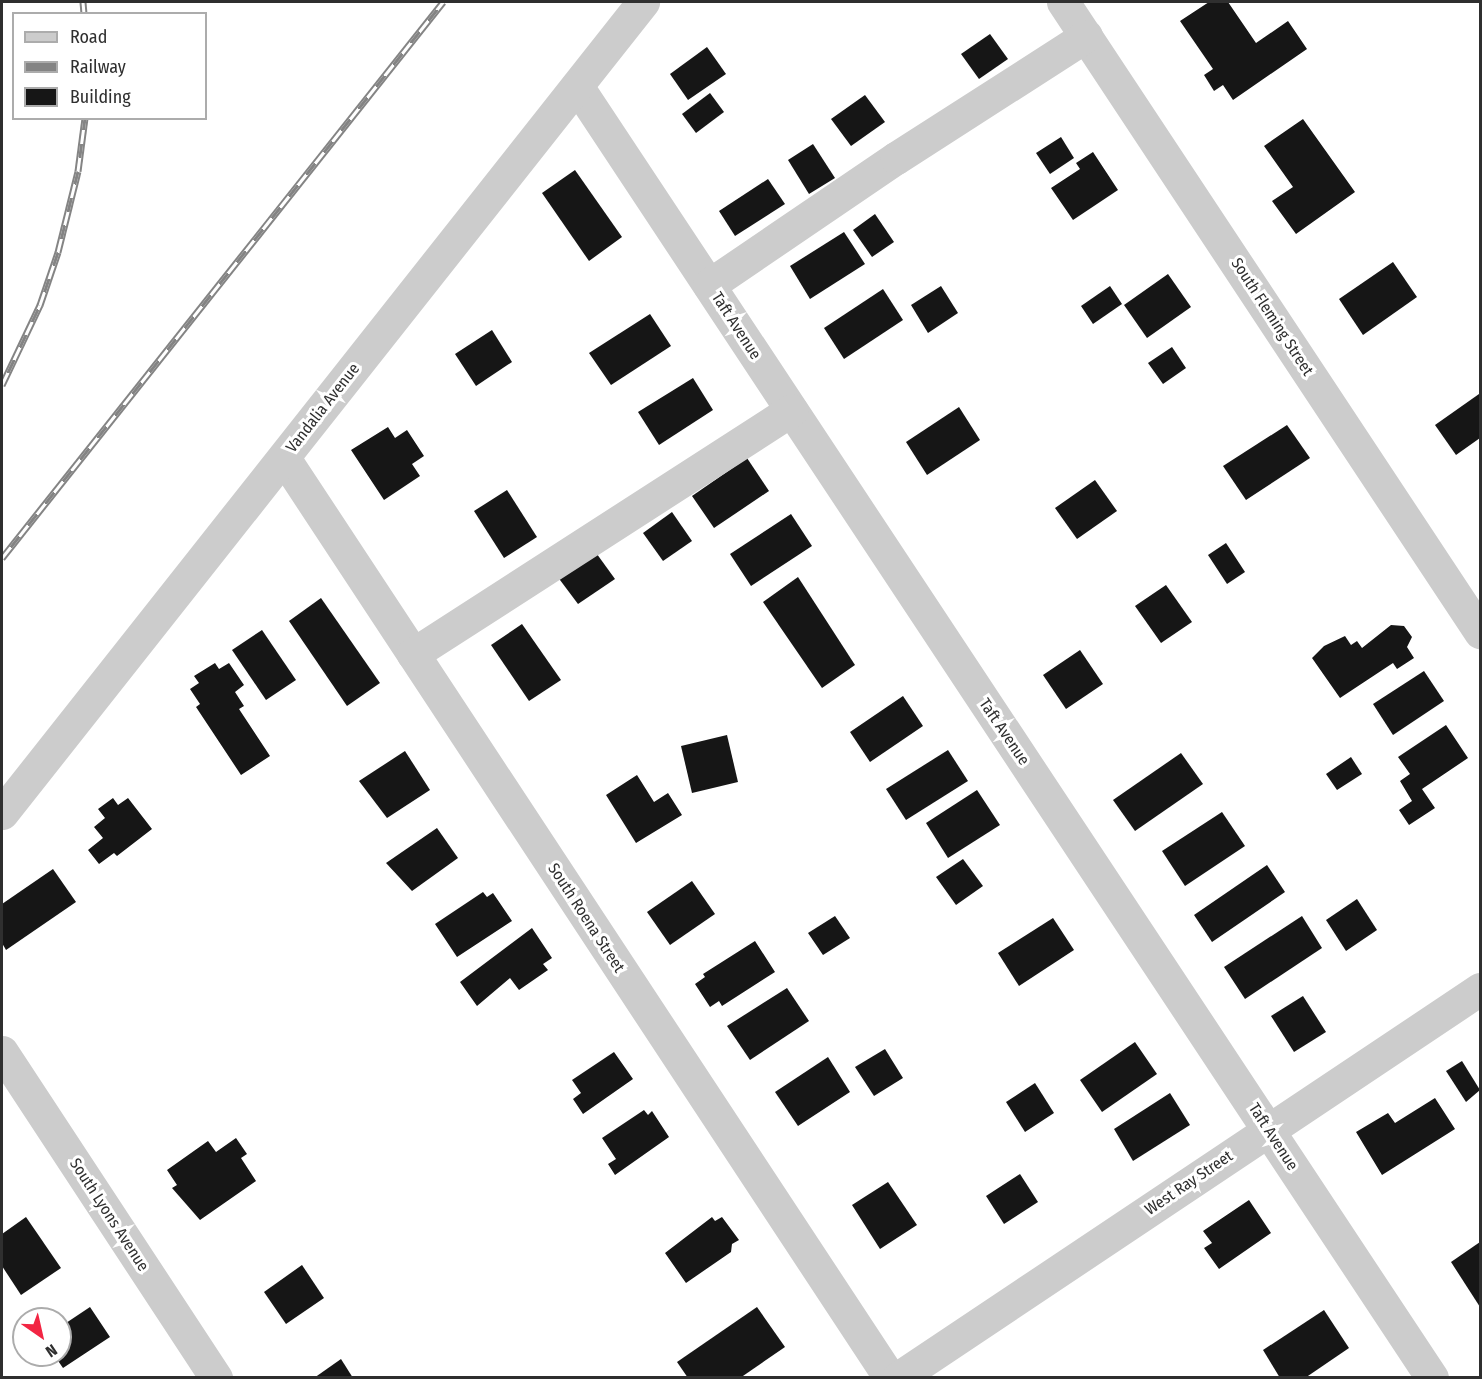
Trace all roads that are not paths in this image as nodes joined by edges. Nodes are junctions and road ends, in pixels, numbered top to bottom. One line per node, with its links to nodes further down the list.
1 (644, 2): 4 (street, Vandalia Avenue)
2 (1063, 2): 3 (street, South Fleming Street)
3 (1086, 36): 5 (street); 8 (street, South Fleming Street)
4 (577, 86): 5 (street, Taft Avenue); 7 (street, Vandalia Avenue)
5 (709, 285): 6 (street, Taft Avenue)
6 (791, 410): 9 (street); 13 (street, Taft Avenue)
7 (284, 458): 9 (street, South Roena Street); 10 (street, Vandalia Avenue)
8 (1480, 632)
9 (413, 654): 15 (street, South Roena Street)
10 (2, 813)
11 (1480, 989): 13 (street, West Ray Street)
12 (2, 1052): 14 (street, South Lyons Avenue)
13 (1268, 1130): 16 (street, West Ray Street); 17 (street, Taft Avenue)
14 (216, 1377)
15 (890, 1377)
16 (898, 1377)
17 (1432, 1377)

